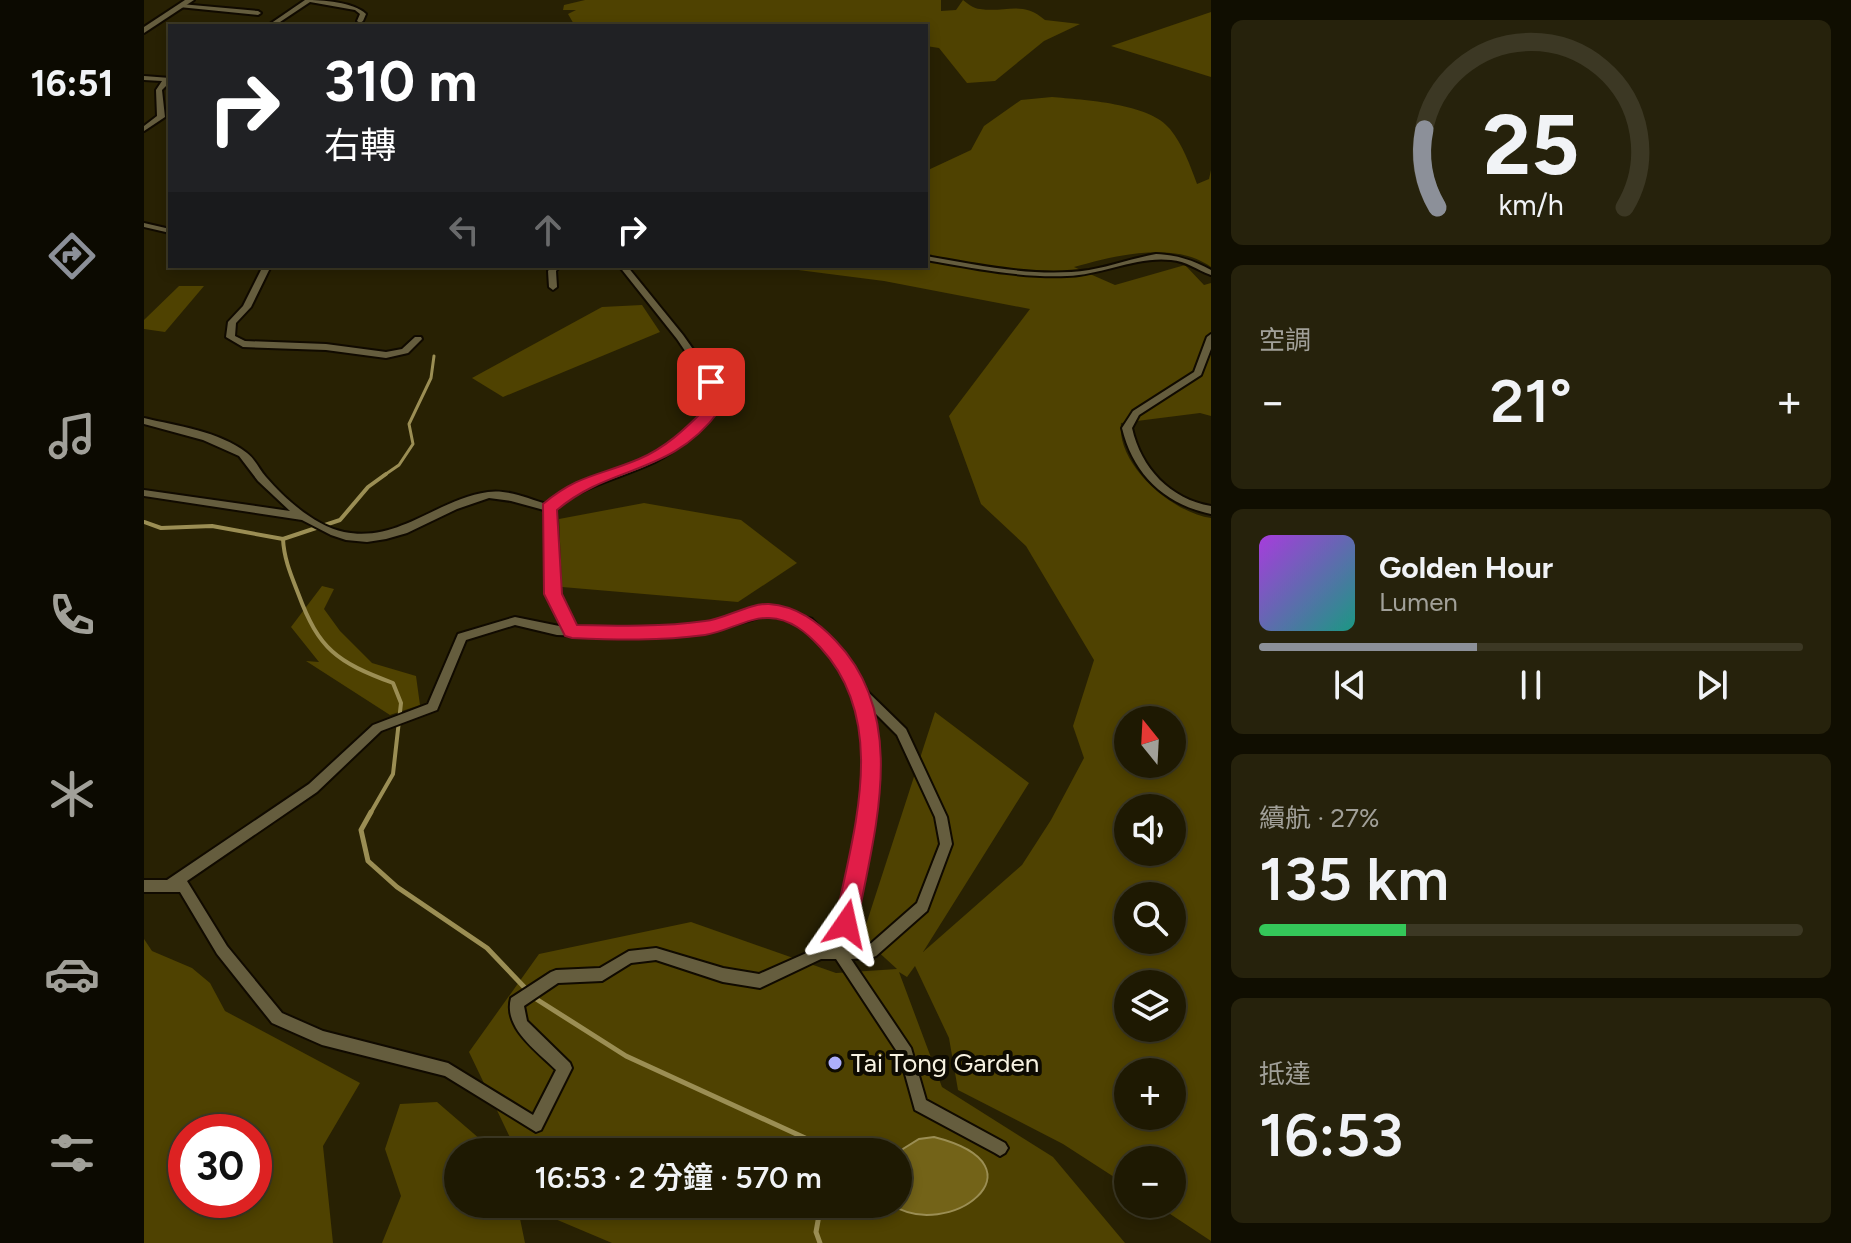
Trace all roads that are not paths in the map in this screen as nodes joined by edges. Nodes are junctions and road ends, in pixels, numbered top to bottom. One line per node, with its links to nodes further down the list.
1 (190, 0): 3 (street)
2 (308, 0): 5 (street); 6 (street)
3 (181, 6): 4 (street); 7 (street)
4 (258, 13)
5 (360, 21)
6 (273, 24)
7 (147, 27)
8 (144, 78): 9 (street)
9 (168, 80): 10 (street)
10 (144, 129)
11 (144, 225): 12 (street)
12 (168, 230)
13 (928, 258): 17 (street)
14 (266, 268): 20 (street)
15 (554, 268): 18 (street)
16 (625, 268): 23 (street)
17 (1211, 273)
18 (553, 287)
19 (1211, 337): 24 (street)
20 (418, 339)
21 (144, 421): 25 (street)
22 (144, 493): 25 (street)
23 (549, 508): 25 (street); 26 (street)
24 (1211, 510)
25 (306, 518)
26 (572, 631): 27 (street); 29 (street)
27 (862, 692): 30 (street); 30 (street)
28 (144, 886): 29 (street)
29 (169, 886): 30 (street)
30 (840, 954): 31 (street)
31 (1000, 1148)

